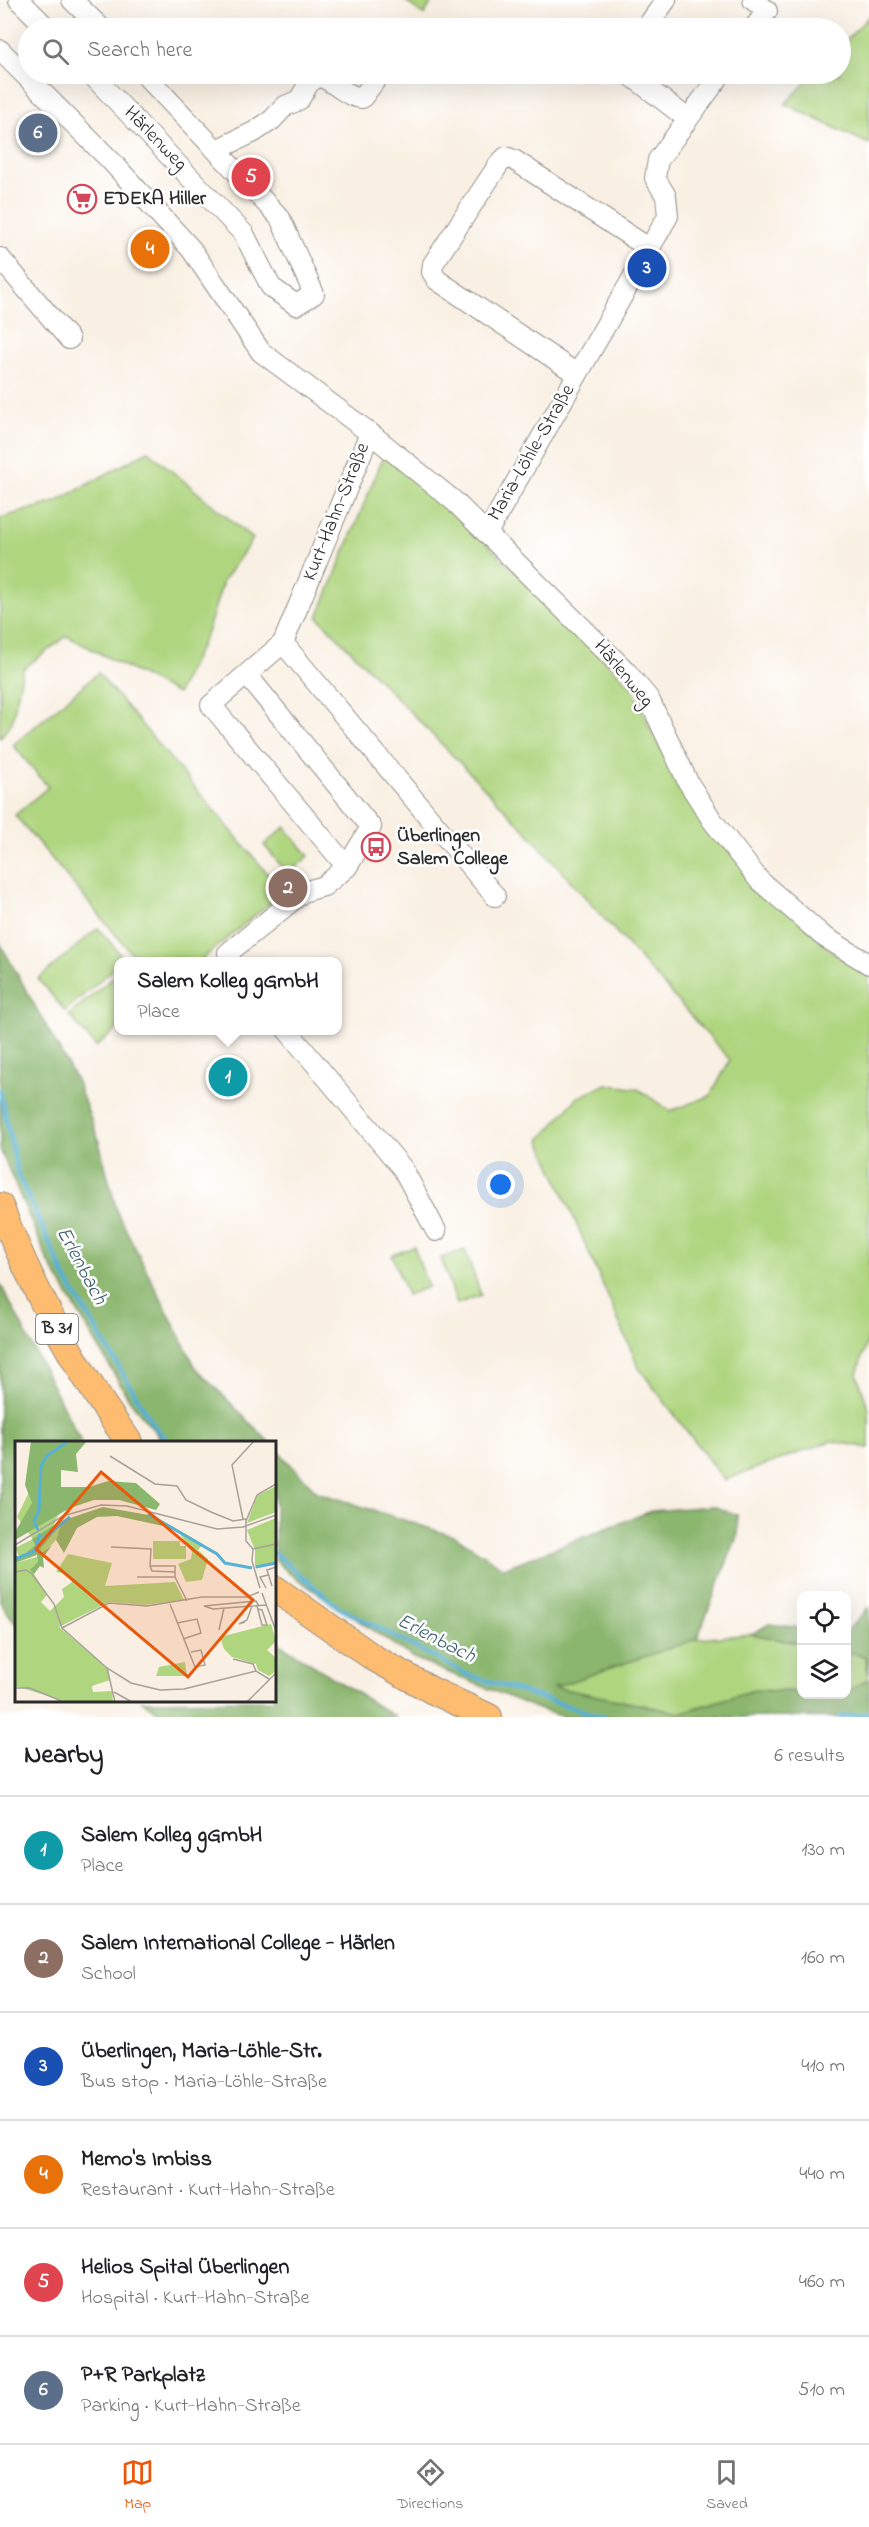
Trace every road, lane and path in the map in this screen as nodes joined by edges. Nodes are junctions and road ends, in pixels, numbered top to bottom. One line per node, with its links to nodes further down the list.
1 (19, 0): 5 (street)
2 (72, 0): 6 (street)
3 (666, 0): 7 (street)
4 (753, 0): 8 (street)
5 (37, 18)
6 (90, 18)
7 (653, 18)
8 (762, 18)
9 (0, 50): 10 (street, Kurt-Hahn-Straße)
10 (18, 68)
11 (34, 84): 25 (street, Kurt-Hahn-Straße)
12 (101, 84): 20 (street, Härlenweg)
13 (153, 84): 20 (street, Härlenweg)
14 (308, 84): 20 (street)
15 (336, 84): 16 (street)
16 (372, 84)
17 (642, 84): 19 (street)
18 (714, 84): 19 (street, Maria-Löhle-Straße)
19 (688, 119): 21 (street, Maria-Löhle-Straße)
20 (216, 150)
21 (651, 249): 24 (street, Maria-Löhle-Straße); 24 (street, Maria-Löhle-Straße)
22 (0, 258): 23 (street)
23 (69, 339)
24 (577, 374): 26 (street, Maria-Löhle-Straße)
25 (370, 433): 26 (street, Härlenweg); 27 (street, Kurt-Hahn-Straße)
26 (487, 533): 32 (street, Härlenweg)
27 (283, 644): 28 (street, Kurt-Hahn-Straße); 30 (street)
28 (247, 675): 29 (street); 29 (street, Kurt-Hahn-Straße)
29 (347, 867): 31 (street)
30 (495, 896)
31 (229, 957)
32 (869, 964)
33 (291, 1035): 35 (street)
34 (0, 1206): 36 (main road, B 31)
35 (436, 1232)
36 (128, 1441)
37 (276, 1589): 38 (main road)
38 (489, 1717)

